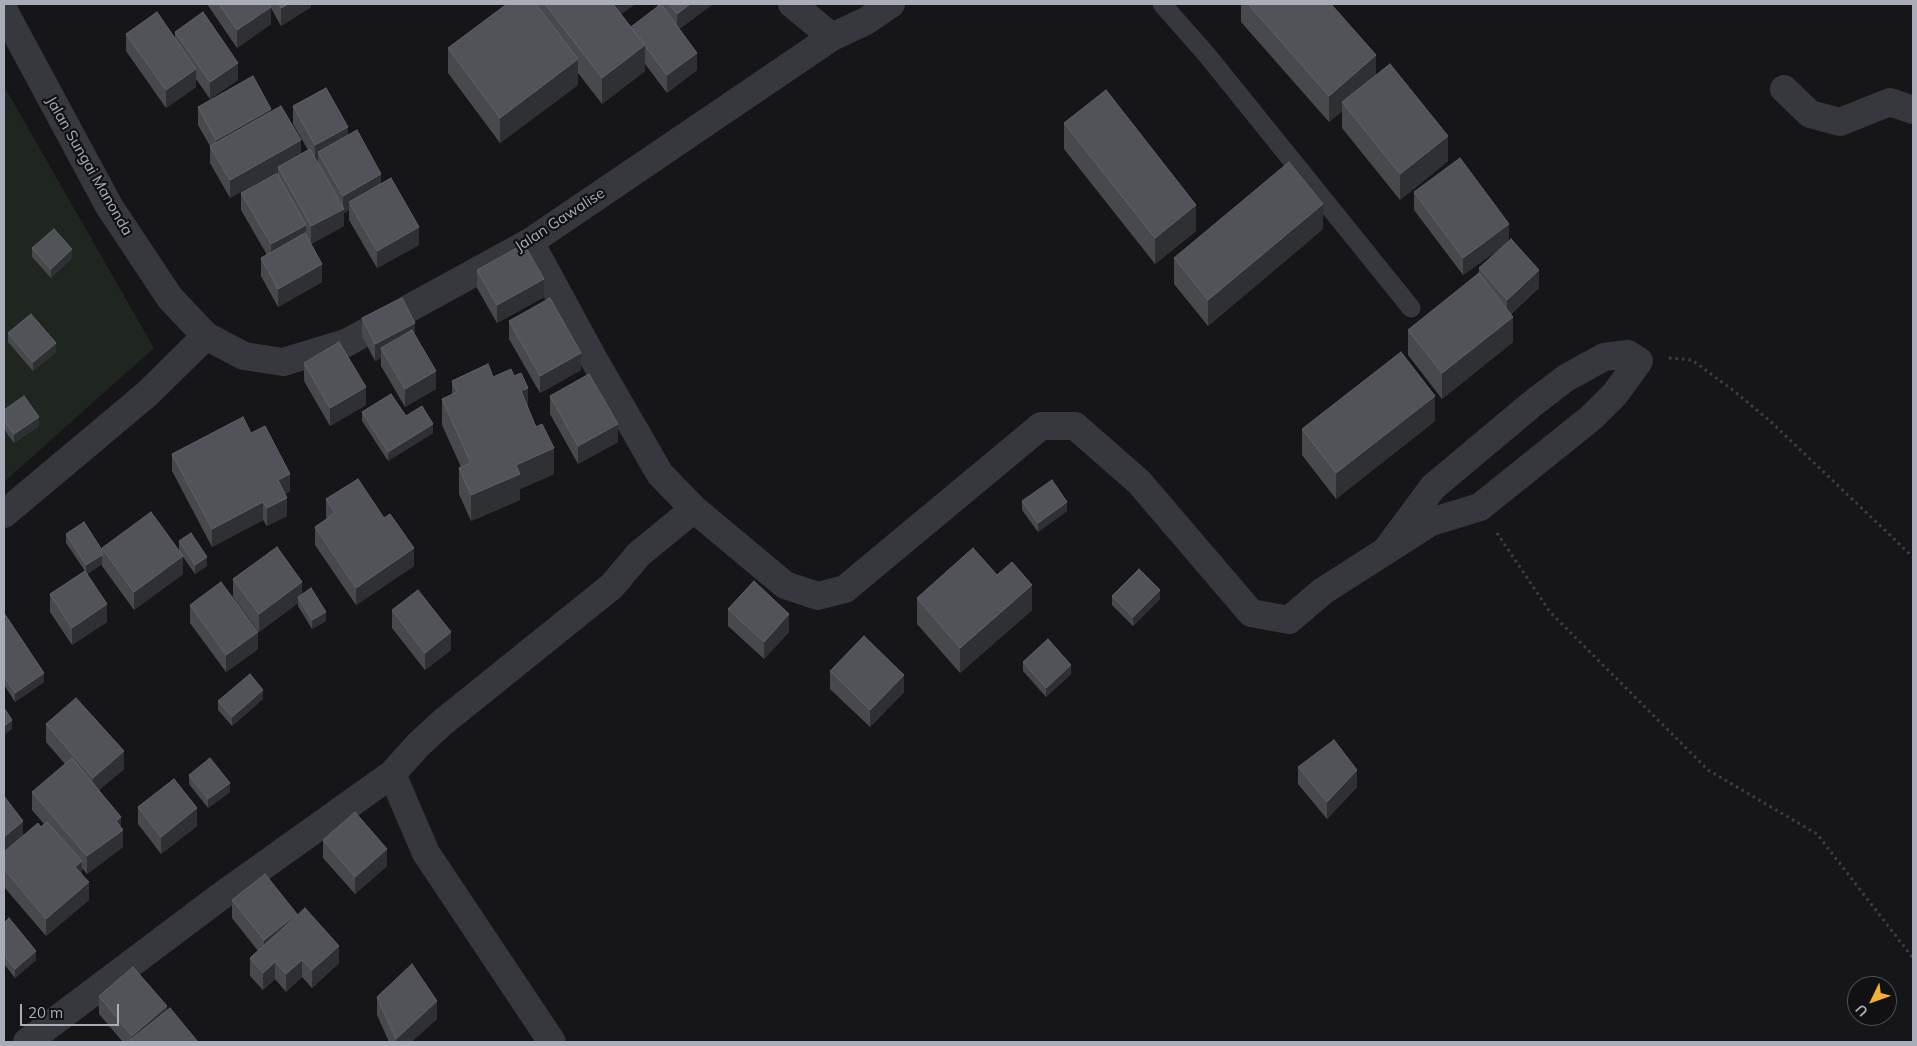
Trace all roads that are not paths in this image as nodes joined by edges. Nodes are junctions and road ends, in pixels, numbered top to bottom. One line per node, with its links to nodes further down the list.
1 (792, 4): 5 (street)
2 (891, 4): 5 (street, Jalan Gawalise)
3 (1162, 4): 9 (lane)
4 (4, 11): 10 (street, Jalan Sungai Manonda)
5 (832, 37): 8 (street, Jalan Gawalise)
6 (1784, 89): 7 (street)
7 (1913, 110)
8 (530, 242): 10 (street, Jalan Gawalise); 11 (street)
9 (1411, 308)
10 (206, 336): 12 (street)
11 (694, 509): 13 (street); 14 (street)
12 (4, 514)
13 (1387, 549): 13 (street)
14 (392, 774): 15 (street); 16 (street)
15 (27, 1042)
16 (552, 1042)

